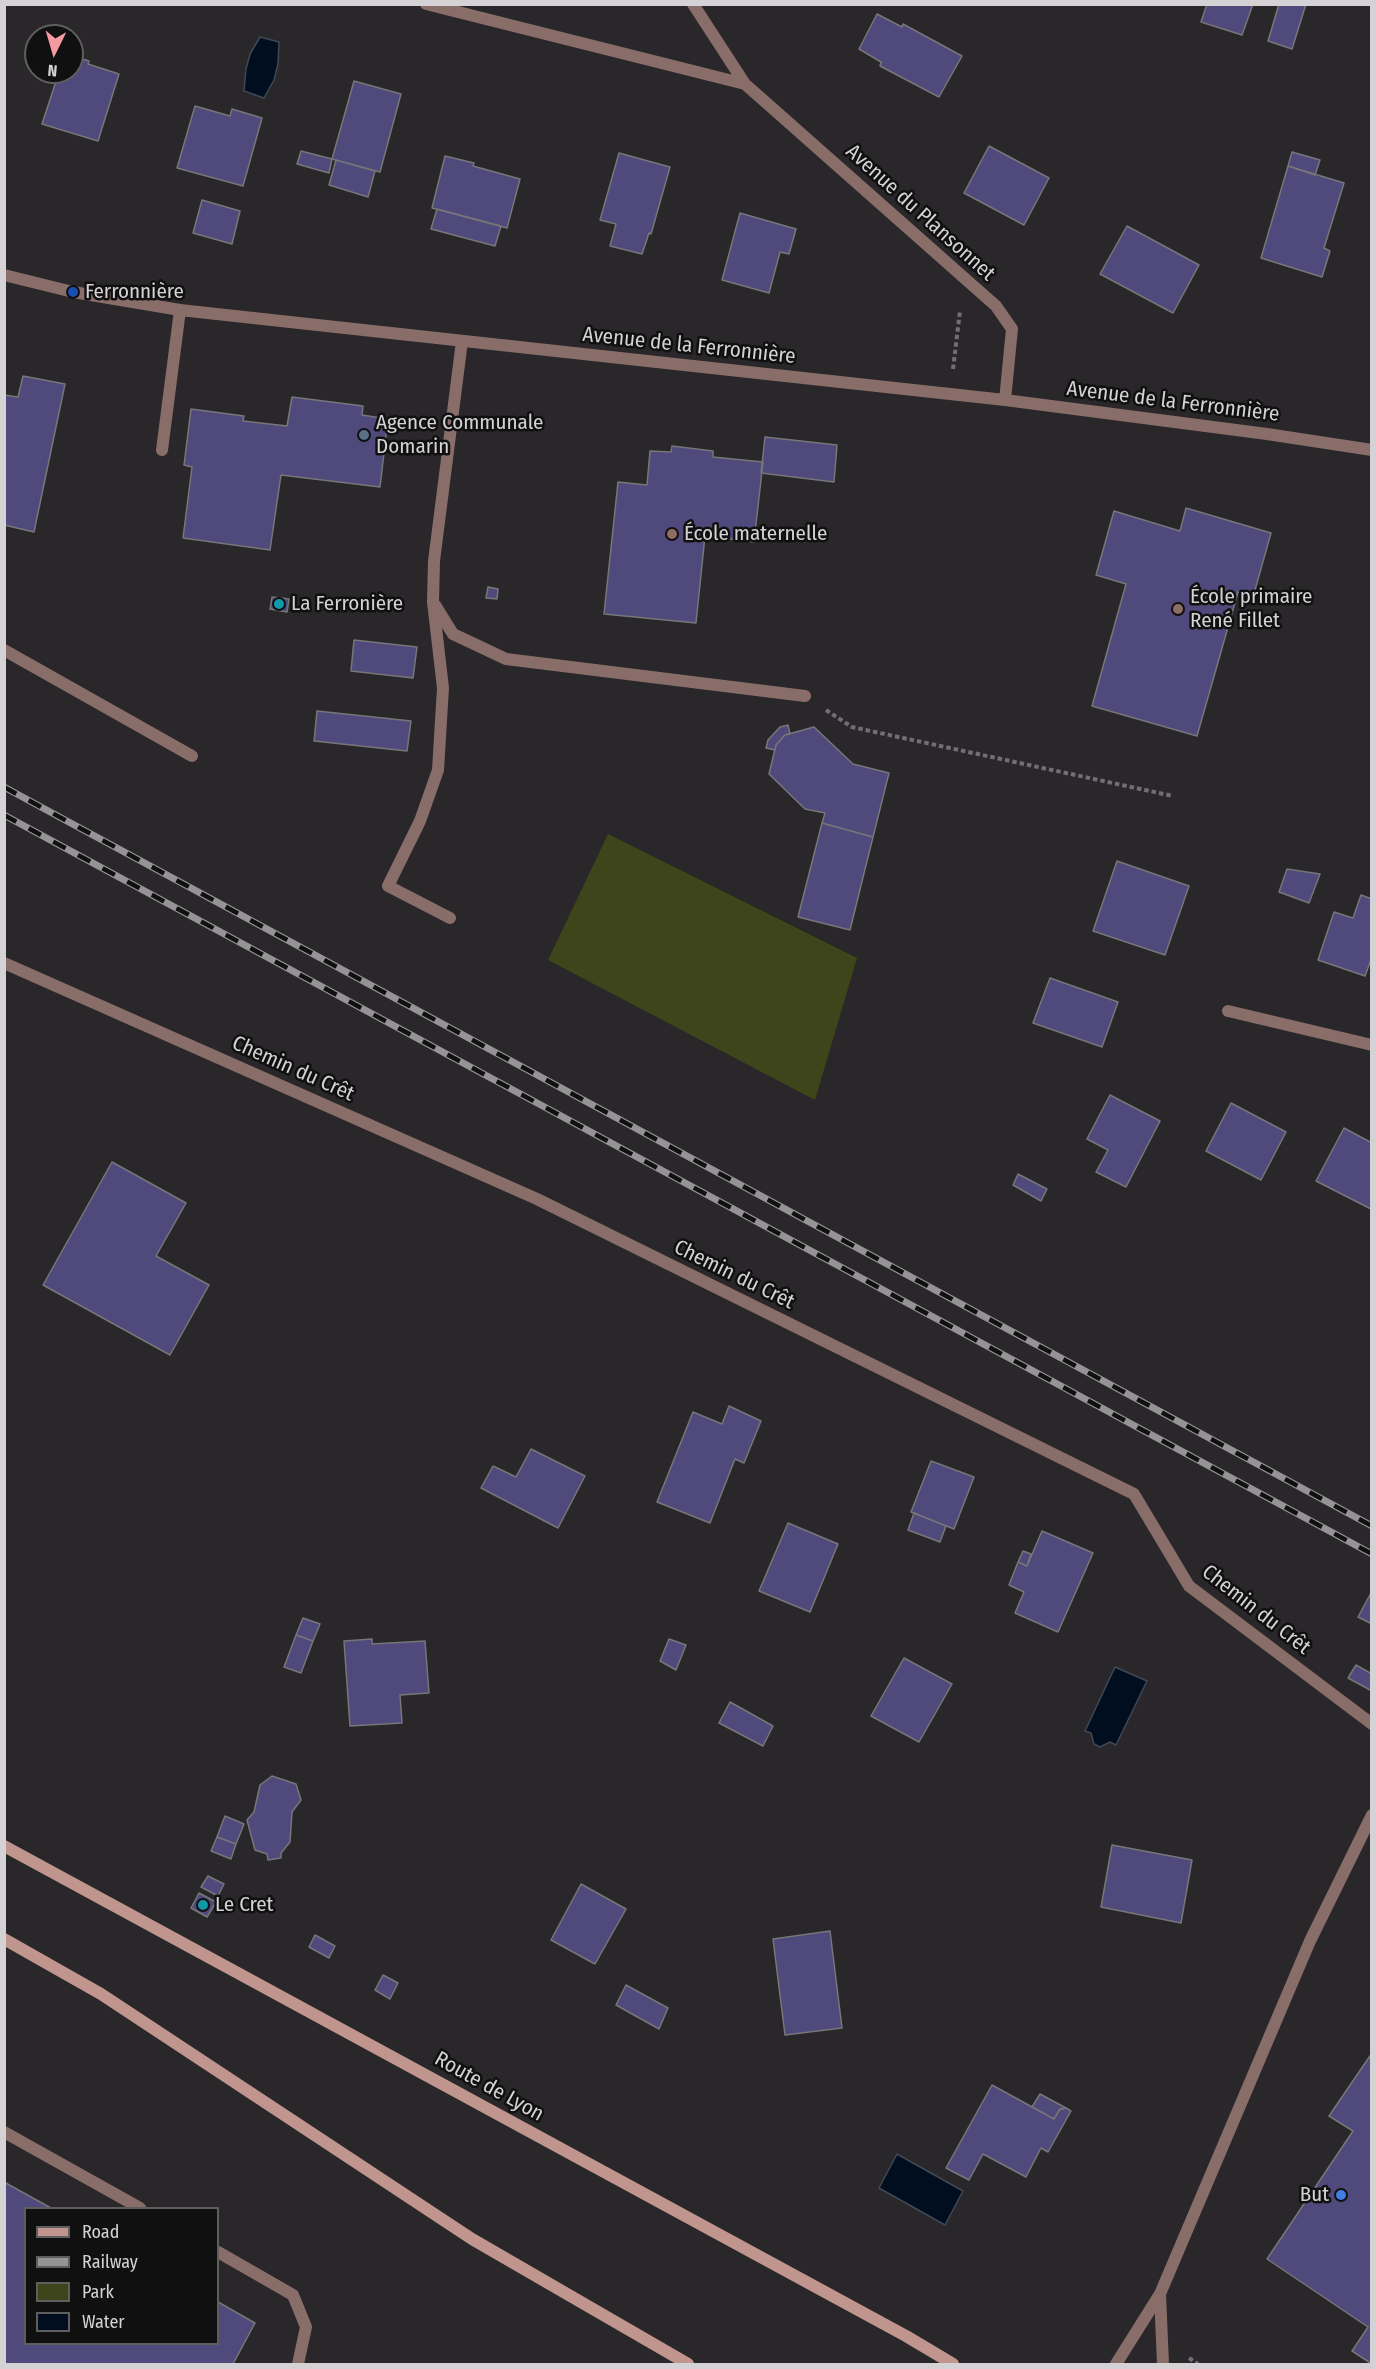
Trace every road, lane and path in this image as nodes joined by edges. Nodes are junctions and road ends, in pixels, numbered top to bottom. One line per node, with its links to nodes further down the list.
1 (426, 4): 3 (street, Avenue du Plansonnet)
2 (693, 4): 3 (street, Avenue du Plansonnet)
3 (745, 84): 5 (street, Avenue du Plansonnet)
4 (4, 275): 6 (street, Avenue de la Ferronnière)
5 (964, 277): 8 (path); 9 (street, Avenue du Plansonnet)
6 (180, 310): 7 (street, Avenue de la Ferronnière); 10 (street)
7 (462, 341): 8 (street, Avenue de la Ferronnière); 12 (street)
8 (950, 394): 9 (street, Avenue de la Ferronnière)
9 (1005, 400): 11 (street, Avenue de la Ferronnière)
10 (162, 450)
11 (1371, 450)
12 (433, 602): 14 (street); 17 (street)
13 (4, 650): 15 (street)
14 (805, 696): 16 (path)
15 (192, 756)
16 (1173, 796)
17 (450, 918)
18 (4, 963): 21 (street, Chemin du Crêt)
19 (1228, 1011): 20 (street)
20 (1371, 1045)
21 (1371, 1724)
22 (1371, 1815): 28 (street)
23 (4, 1845): 31 (main road, Route de Lyon)
24 (4, 1939): 30 (main road)
25 (4, 2132): 26 (street)
26 (138, 2207)
27 (219, 2253): 29 (street)
28 (1160, 2294): 32 (street); 33 (street)
29 (298, 2364)
30 (688, 2364)
31 (953, 2364)
32 (1116, 2364)
33 (1163, 2364)

